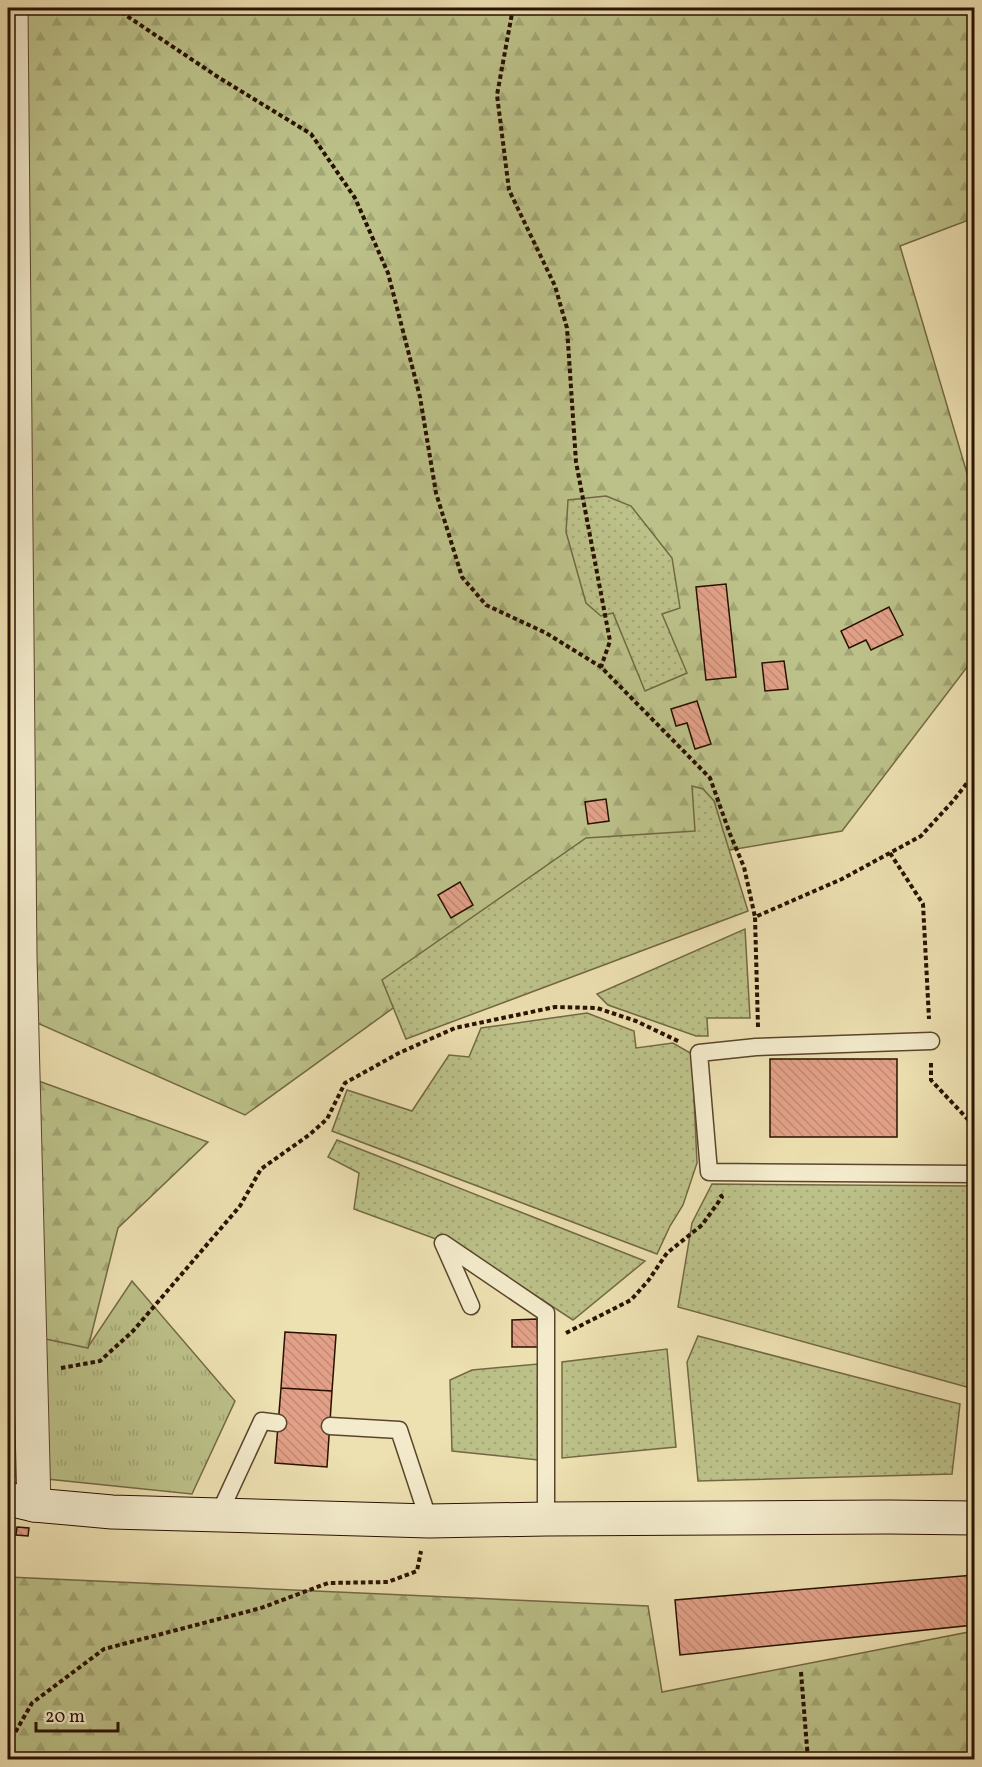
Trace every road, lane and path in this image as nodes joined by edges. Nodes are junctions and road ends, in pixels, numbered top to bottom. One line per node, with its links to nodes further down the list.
1 (115, 8): 4 (path)
2 (513, 8): 4 (path)
3 (10, 22): 5 (street)
4 (601, 667): 8 (path)
5 (13, 761): 17 (street)
6 (975, 774): 7 (path)
7 (890, 853): 8 (path); 9 (path)
8 (755, 917): 10 (path)
9 (931, 1041): 10 (lane); 12 (path)
10 (756, 1047): 11 (lane)
11 (699, 1053): 13 (lane); 17 (path)
12 (975, 1126)
13 (709, 1172): 14 (lane); 16 (path)
14 (975, 1174)
15 (471, 1306): 16 (lane)
16 (546, 1343): 23 (lane)
17 (30, 1370): 20 (street)
18 (278, 1423): 21 (lane)
19 (330, 1426): 24 (lane)
20 (21, 1502): 21 (street)
21 (218, 1516): 24 (street)
22 (975, 1518): 23 (street)
23 (546, 1519): 24 (street)
24 (429, 1521): 26 (path)
25 (801, 1672): 27 (path)
26 (8, 1745)
27 (808, 1760)

